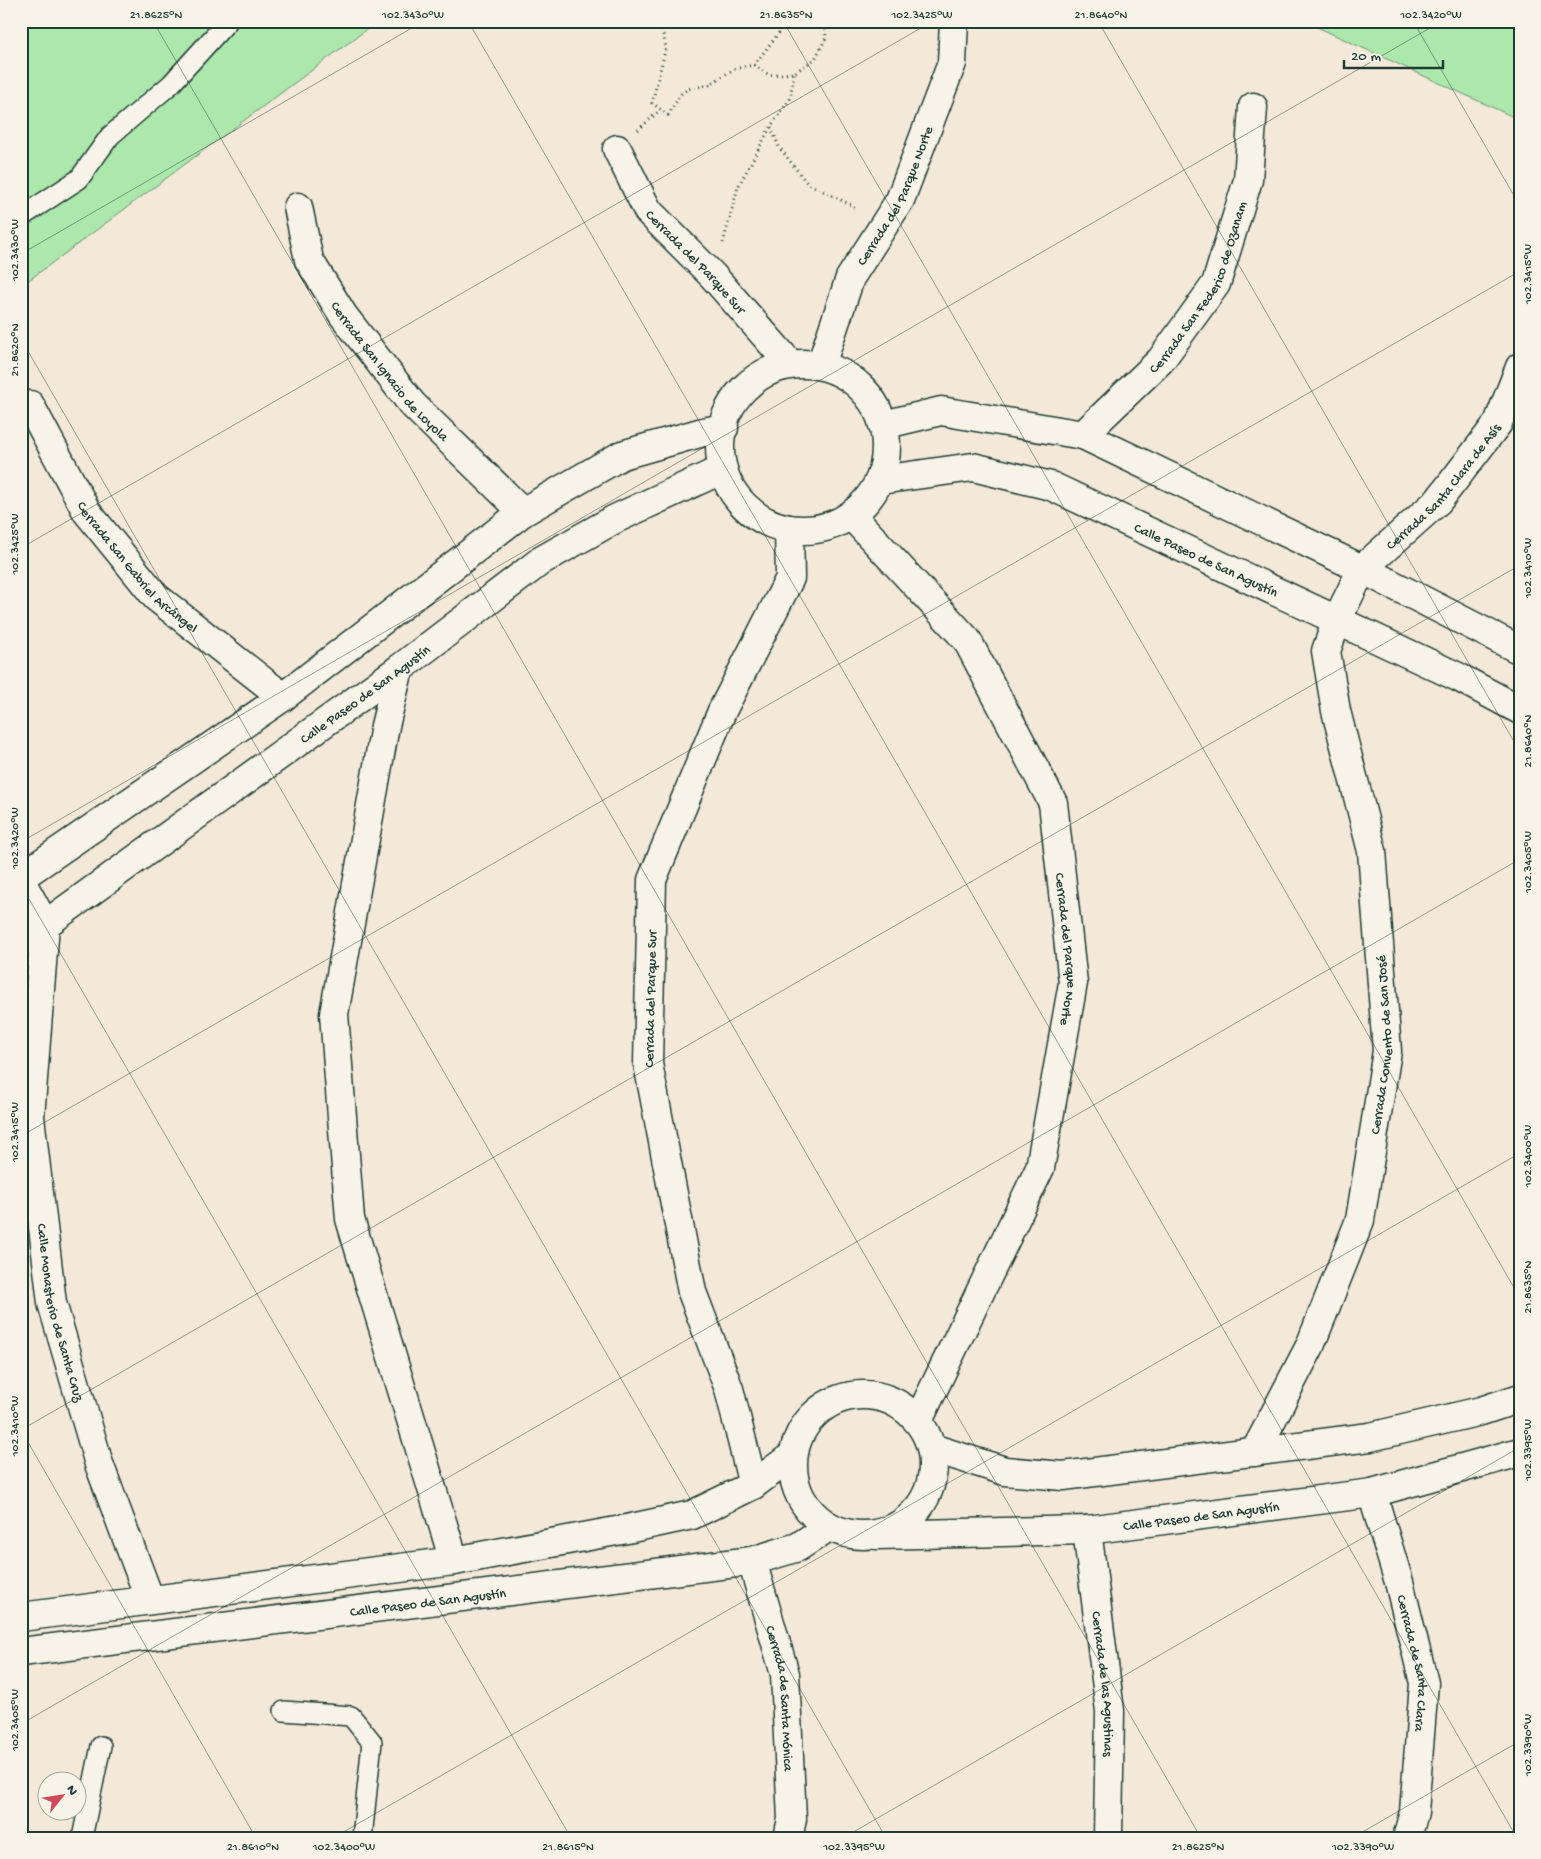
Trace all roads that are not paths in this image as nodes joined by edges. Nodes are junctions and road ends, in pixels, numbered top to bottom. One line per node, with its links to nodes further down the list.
1 (228, 21): 6 (lane)
2 (954, 21): 8 (street, Cerrada del Parque Norte)
3 (1253, 107): 13 (street, Cerrada San Federico de Ozanam)
4 (617, 149): 7 (street, Cerrada del Parque Sur)
5 (298, 207): 16 (street, Cerrada San Ignacio de Loyola)
6 (21, 217)
7 (790, 364): 8 (street); 12 (street)
8 (821, 365): 11 (street)
9 (1520, 367): 19 (street, Cerrada Santa Clara de Asís)
10 (30, 405): 23 (street, Cerrada San Gabriel Arcángel)
11 (883, 425): 13 (street); 15 (street)
12 (724, 428): 14 (street); 16 (street)
13 (1083, 435): 19 (street)
14 (722, 469): 18 (street); 22 (street, Calle Paseo de San Agustín)
15 (880, 480): 17 (street); 20 (street, Calle Paseo de San Agustín)
16 (522, 512): 23 (street)
17 (851, 515): 18 (street); 29 (street, Cerrada del Parque Norte)
18 (790, 529): 34 (street, Cerrada del Parque Sur)
19 (1362, 569): 20 (street, Cerrada Convento de San José); 21 (street)
20 (1337, 620): 24 (street, Calle Paseo de San Agustín); 31 (street, Cerrada Convento de San José)
21 (1520, 650)
22 (399, 669): 26 (street, Calle Paseo de San Agustín); 39 (street)
23 (283, 697): 25 (street)
24 (1520, 710)
25 (21, 879): 26 (street)
26 (45, 924): 27 (street, Calle Paseo de San Agustín); 41 (street, Calle Monasterio de Santa Cruz)
27 (21, 942)
28 (1520, 1398): 31 (street)
29 (918, 1421): 30 (street); 33 (street)
30 (932, 1448): 31 (street); 38 (street)
31 (1255, 1452)
32 (1520, 1452): 35 (street, Calle Paseo de San Agustín)
33 (792, 1456): 34 (street); 36 (street)
34 (752, 1485): 39 (street)
35 (1372, 1493): 37 (street, Calle Paseo de San Agustín); 50 (street, Cerrada de Santa Clara)
36 (828, 1527): 38 (street); 40 (street, Calle Paseo de San Agustín)
37 (1087, 1530): 38 (street, Calle Paseo de San Agustín); 49 (street, Cerrada de las Agustinas)
38 (877, 1535)
39 (454, 1561): 41 (street)
40 (752, 1561): 43 (street, Calle Paseo de San Agustín); 48 (street, Cerrada de Santa Mónica)
41 (150, 1600): 42 (street)
42 (21, 1617)
43 (21, 1652)
44 (284, 1711): 47 (lane)
45 (101, 1746): 46 (lane)
46 (82, 1838)
47 (362, 1838)
48 (788, 1838)
49 (1108, 1838)
50 (1406, 1838)

